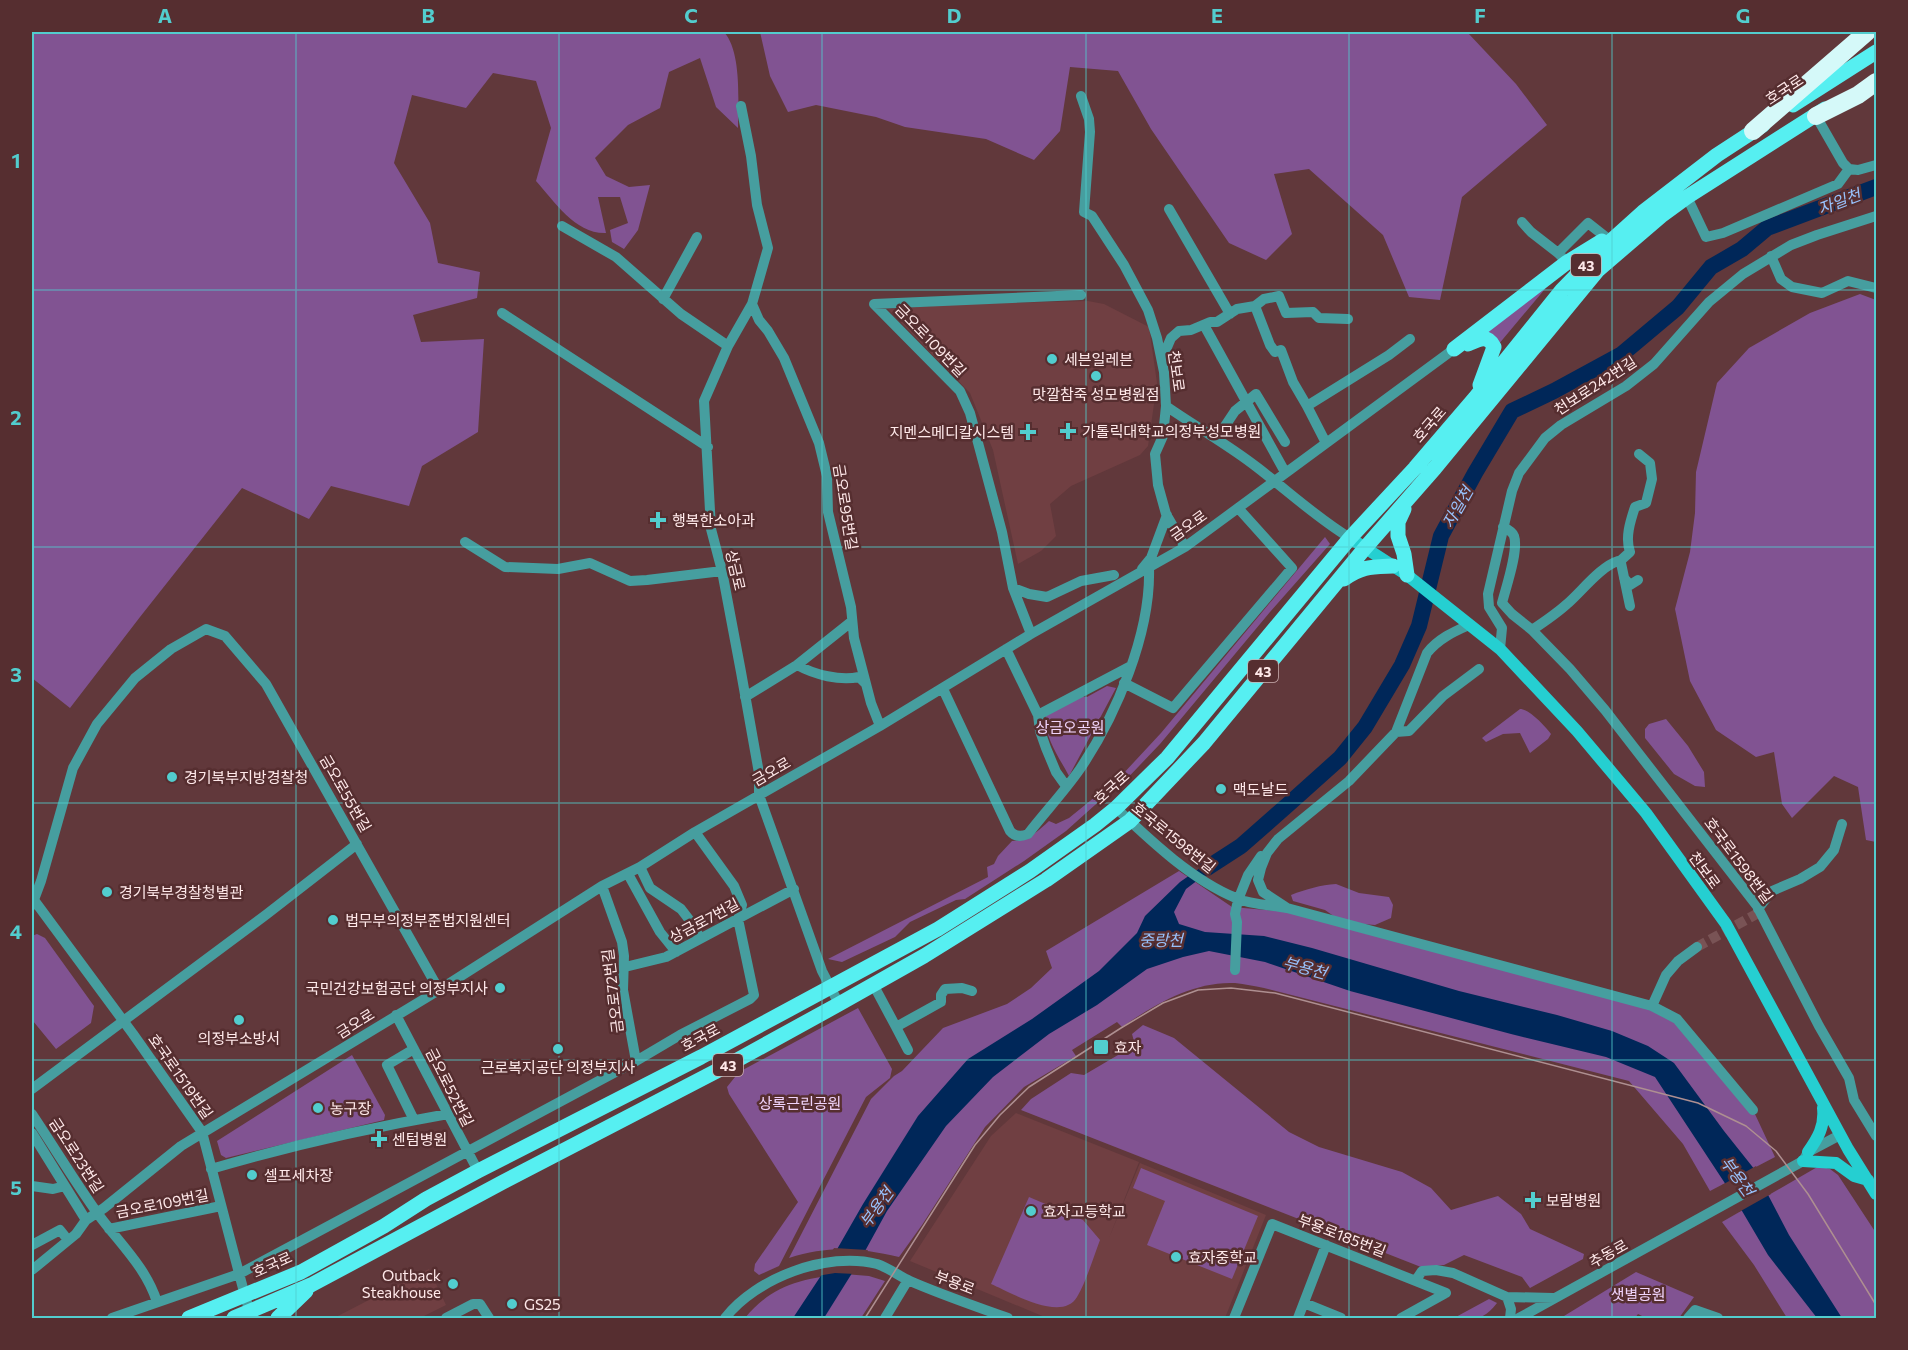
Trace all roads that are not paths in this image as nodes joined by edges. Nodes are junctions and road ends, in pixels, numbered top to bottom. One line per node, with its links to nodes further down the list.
1 (1867, 32): 8 (highway)
2 (1876, 52): 8 (main road, 호국로 / 43)
3 (1876, 73): 7 (main road, 43)
4 (1876, 84): 7 (highway)
5 (1081, 96): 33 (street, 천보로)
6 (741, 106): 24 (street, 상금로)
7 (1816, 116): 10 (street); 11 (main road, 43)
8 (1753, 131): 13 (main road, 호국로 / 43)
9 (1876, 165): 10 (street)
10 (1849, 169): 11 (street)
11 (1687, 197): 45 (main road, 43)
12 (1169, 209): 27 (street)
13 (1643, 212): 18 (main road); 34 (main road, 호국로 / 43)
14 (1876, 216): 19 (street, 천보로242번길)
15 (1522, 222): 20 (street)
16 (562, 226): 23 (street)
17 (697, 237): 23 (street)
18 (1607, 238): 20 (main road); 20 (street)
19 (1771, 256): 21 (street); 48 (street, 천보로242번길)
20 (1562, 258): 32 (main road)
21 (1876, 288)
22 (1081, 295): 62 (street, 금오로109번길)
23 (663, 298): 31 (street)
24 (752, 304): 31 (street, 상금로); 65 (street, 금오로95번길)
25 (1255, 306): 27 (street); 28 (street); 37 (street)
26 (502, 313): 41 (street)
27 (1230, 314): 29 (street)
28 (1348, 319)
29 (1204, 325): 33 (street); 35 (street)
30 (1410, 339): 37 (street)
31 (728, 346): 41 (street, 상금로)
32 (1454, 349): 34 (main road); 40 (street, 금오로)
33 (1161, 360): 36 (street, 천보로)
34 (1475, 398): 49 (main road, 호국로 / 43)
35 (1245, 402): 38 (street); 39 (street); 43 (street)
36 (1166, 406): 38 (street, 천보로); 47 (street)
37 (1307, 406): 40 (street)
38 (1217, 438): 44 (street, 천보로)
39 (1285, 442)
40 (1326, 443): 43 (street, 금오로)
41 (708, 447): 56 (street, 상금로)
42 (1640, 454): 53 (street)
43 (1285, 472): 44 (street, 금오로)
44 (1274, 482): 46 (street, 금오로); 49 (street, 천보로)
45 (1412, 494): 52 (main road, 43); 59 (main road)
46 (1238, 508): 51 (street, 금오로); 75 (street)
47 (1167, 515): 51 (street); 58 (street)
48 (1503, 526): 67 (street, 호국로1598번길); 70 (street, 천보로242번길)
49 (1350, 538): 52 (main road, 천보로); 81 (main road, 호국로 / 43)
50 (465, 542): 56 (street)
51 (1185, 547): 55 (street, 금오로)
52 (1365, 548): 54 (main road, 천보로); 63 (main road, 43)
53 (1619, 562): 60 (street); 67 (street)
54 (1393, 566): 59 (main road, 천보로); 63 (main road)
55 (1149, 568): 58 (street, 금오로); 72 (street)
56 (722, 571): 77 (street, 상금로)
57 (1114, 574): 62 (street)
58 (1137, 574): 68 (street, 금오로)
59 (1407, 575): 66 (main road, 천보로)
60 (1624, 578): 61 (street); 64 (street)
61 (1638, 580)
62 (1013, 588): 68 (street, 금오로109번길)
63 (1332, 588): 83 (main road, 43)
64 (1630, 606)
65 (851, 622): 71 (street); 74 (street, 금오로95번길)
66 (1469, 625): 70 (main road, 천보로); 80 (street)
67 (1532, 630): 98 (street, 호국로1598번길)
68 (1031, 634): 69 (street, 금오로)
69 (1006, 649): 76 (street, 금오로); 78 (street)
70 (1500, 649): 118 (main road, 천보로)
71 (797, 665): 74 (street); 77 (street)
72 (1131, 666): 75 (street); 78 (street)
73 (1479, 669): 80 (street)
74 (866, 683): 79 (street, 금오로95번길)
75 (1124, 683): 82 (street)
76 (943, 689): 79 (street, 금오로); 82 (street)
77 (745, 697): 84 (street, 상금로)
78 (1038, 715): 82 (street)
79 (880, 726): 84 (street, 금오로)
80 (1396, 732): 89 (street)
81 (1167, 758): 83 (main road); 85 (main road, 호국로 / 43)
82 (1066, 786)
83 (1159, 791): 86 (main road, 43)
84 (759, 795): 88 (street, 금오로); 94 (street, 상금로)
85 (1116, 808): 86 (street, 호국로1598번길); 106 (main road, 호국로 / 43)
86 (1130, 821): 95 (street, 호국로1598번길); 105 (main road, 43)
87 (1842, 824): 98 (street)
88 (695, 832): 91 (street, 금오로); 99 (street)
89 (1278, 839): 95 (street); 97 (street)
90 (357, 844): 96 (street, 금오로55번길); 107 (street, 금오로55번길); 112 (street)
91 (640, 867): 92 (street, 금오로); 100 (street)
92 (628, 874): 93 (street, 금오로); 102 (street)
93 (602, 886): 103 (street, 금오로72번길); 107 (street, 금오로)
94 (794, 889): 99 (street, 상금로7번길); 106 (street, 상금로)
95 (1238, 900): 97 (street, 호국로1598번길); 104 (street)
96 (33, 903): 112 (street, 호국로1519번길)
97 (1287, 908): 110 (street)
98 (1758, 909): 126 (street, 호국로1598번길)
99 (738, 920): 100 (street, 상금로7번길); 116 (street)
100 (700, 938): 102 (street, 상금로7번길)
101 (1697, 947): 110 (street)
102 (676, 952): 103 (street, 상금로7번길)
103 (625, 967): 116 (street, 금오로72번길)
104 (1235, 970)
105 (873, 984): 109 (main road, 43); 113 (street)
106 (830, 988): 109 (street, 상금로); 130 (main road, 호국로 / 43)
107 (439, 990): 111 (street, 금오로)
108 (972, 990): 113 (street)
109 (838, 1004): 146 (main road, 43)
110 (1652, 1006): 119 (street)
111 (396, 1016): 114 (street, 금오로52번길); 123 (street, 금오로)
112 (123, 1020): 117 (street); 123 (street, 호국로1519번길)
113 (896, 1027): 115 (street)
114 (414, 1049): 121 (street, 금오로52번길); 122 (street)
115 (908, 1050)
116 (636, 1061): 127 (street)
117 (32, 1089)
118 (1822, 1104): 125 (main road, 천보로); 128 (main road)
119 (1753, 1110)
120 (32, 1114): 136 (street, 금오로23번길)
121 (448, 1114): 122 (street); 127 (street, 금오로52번길)
122 (414, 1120): 129 (street)
123 (202, 1132): 129 (street, 호국로1519번길); 136 (street, 금오로)
124 (32, 1133): 133 (street)
125 (1840, 1135): 128 (street); 131 (main road, 천보로)
126 (1876, 1136)
127 (467, 1152): 130 (street, 금오로52번길); 143 (street)
128 (1806, 1157): 131 (main road); 149 (street, 추동로)
129 (212, 1169): 135 (street, 호국로1519번길)
130 (478, 1171): 147 (main road, 호국로 / 43)
131 (1868, 1180): 134 (main road, 천보로)
132 (32, 1186): 133 (street)
133 (65, 1186): 137 (street)
134 (1876, 1194)
135 (221, 1206): 138 (street, 금오로109번길); 143 (street, 호국로1519번길)
136 (97, 1213): 137 (street, 금오로); 138 (street)
137 (86, 1220): 139 (street, 금오로)
138 (109, 1228): 150 (street)
139 (68, 1240): 140 (street); 142 (street, 금오로)
140 (32, 1245)
141 (1326, 1245): 145 (street, 부용로185번길); 151 (street); 162 (street, 부용로185번길)
142 (32, 1270)
143 (239, 1274): 147 (street, 호국로1519번길); 150 (street)
144 (908, 1280): 159 (street, 부용로); 160 (street); 161 (street, 부용로)
145 (1416, 1280): 148 (street); 165 (street, 부용로185번길)
146 (311, 1285): 152 (main road, 43); 156 (main road)
147 (245, 1296): 152 (street, 호국로1519번길); 154 (main road, 호국로 / 43)
148 (1507, 1297): 149 (street); 166 (street)
149 (1556, 1298): 167 (street, 추동로)
150 (157, 1302): 153 (street)
151 (1304, 1303): 163 (street); 164 (street)
152 (252, 1317): 155 (main road, 43)
153 (112, 1318)
154 (189, 1318)
155 (234, 1318)
156 (278, 1318)
157 (446, 1318): 158 (street)
158 (489, 1318)
159 (725, 1318)
160 (885, 1318)
161 (1008, 1318)
162 (1234, 1318)
163 (1298, 1318)
164 (1341, 1318)
165 (1401, 1318)
166 (1510, 1318)
167 (1518, 1318)
168 (1688, 1318): 169 (street)
169 (1718, 1318)

